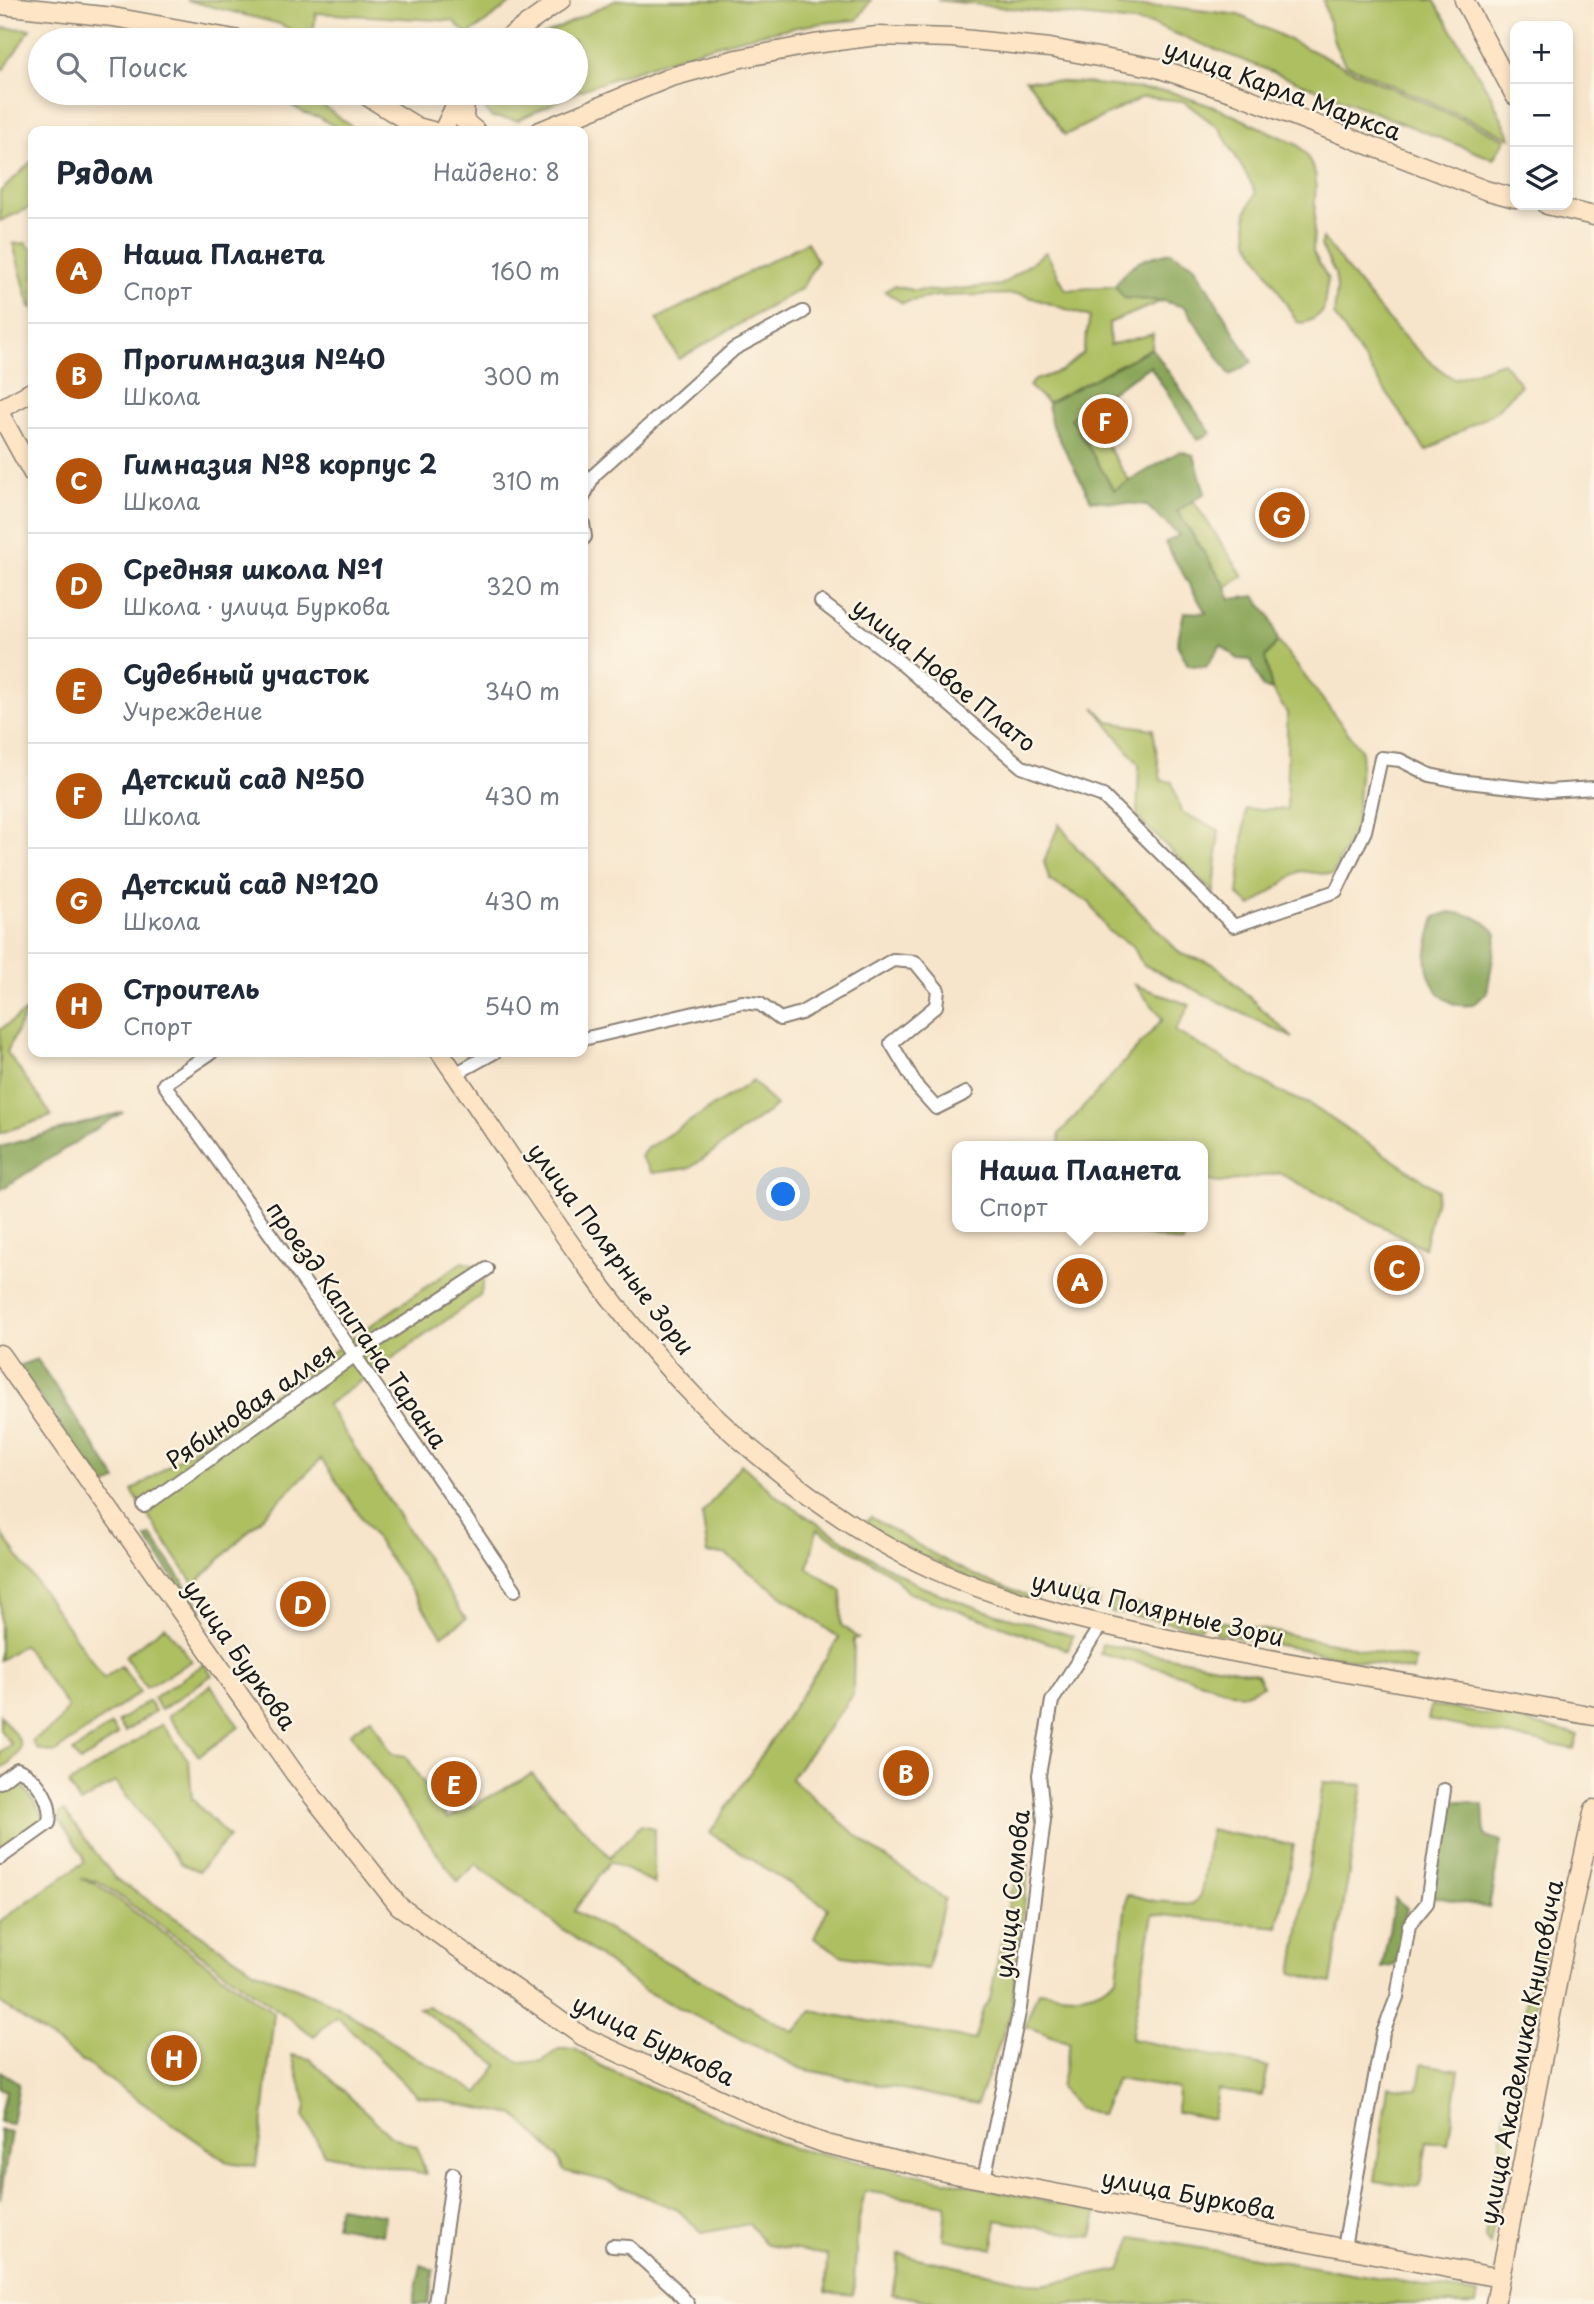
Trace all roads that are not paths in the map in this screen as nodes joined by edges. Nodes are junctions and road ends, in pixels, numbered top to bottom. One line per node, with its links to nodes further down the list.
1 (561, 0): 5 (main road)
2 (1465, 0): 6 (main road)
3 (0, 5): 4 (main road)
4 (172, 28)
5 (522, 28)
6 (1510, 86)
7 (381, 105): 10 (main road)
8 (456, 105): 11 (main road)
9 (463, 105): 12 (main road)
10 (416, 126)
11 (446, 126)
12 (470, 126)
13 (552, 126): 15 (main road, улица Карла Маркса)
14 (1510, 189): 15 (main road)
15 (1485, 190): 16 (main road, улица Карла Маркса)
16 (1510, 197)
17 (803, 312): 21 (street)
18 (28, 394): 19 (main road)
19 (0, 411): 20 (main road)
20 (28, 464)
21 (588, 488)
22 (821, 602): 23 (street, улица Новое Плато)
23 (1594, 788)
24 (588, 1038): 29 (street)
25 (204, 1057): 32 (street, проезд Капитана Тарана)
26 (443, 1057): 28 (main road, улица Полярные Зори)
27 (486, 1057): 28 (street)
28 (455, 1074): 35 (main road, улица Полярные Зори)
29 (966, 1093)
30 (487, 1269): 32 (street, Рябиновая аллея)
31 (0, 1354): 42 (main road, улица Буркова)
32 (354, 1356): 33 (street, Рябиновая аллея); 34 (street, проезд Капитана Тарана)
33 (144, 1506)
34 (515, 1590)
35 (1101, 1625): 36 (main road, улица Полярные Зори); 42 (street, улица Сомова)
36 (1594, 1716)
37 (0, 1782): 40 (street)
38 (1444, 1790): 44 (street)
39 (1594, 1809): 45 (main road, улица Академика Книповича)
40 (0, 1858)
41 (453, 2174): 46 (street)
42 (984, 2179): 44 (main road, улица Буркова)
43 (612, 2246): 47 (street)
44 (1345, 2247): 45 (main road, улица Буркова)
45 (1500, 2277): 48 (main road, улица Академика Книповича)
46 (435, 2304)
47 (688, 2304)
48 (1495, 2304)

